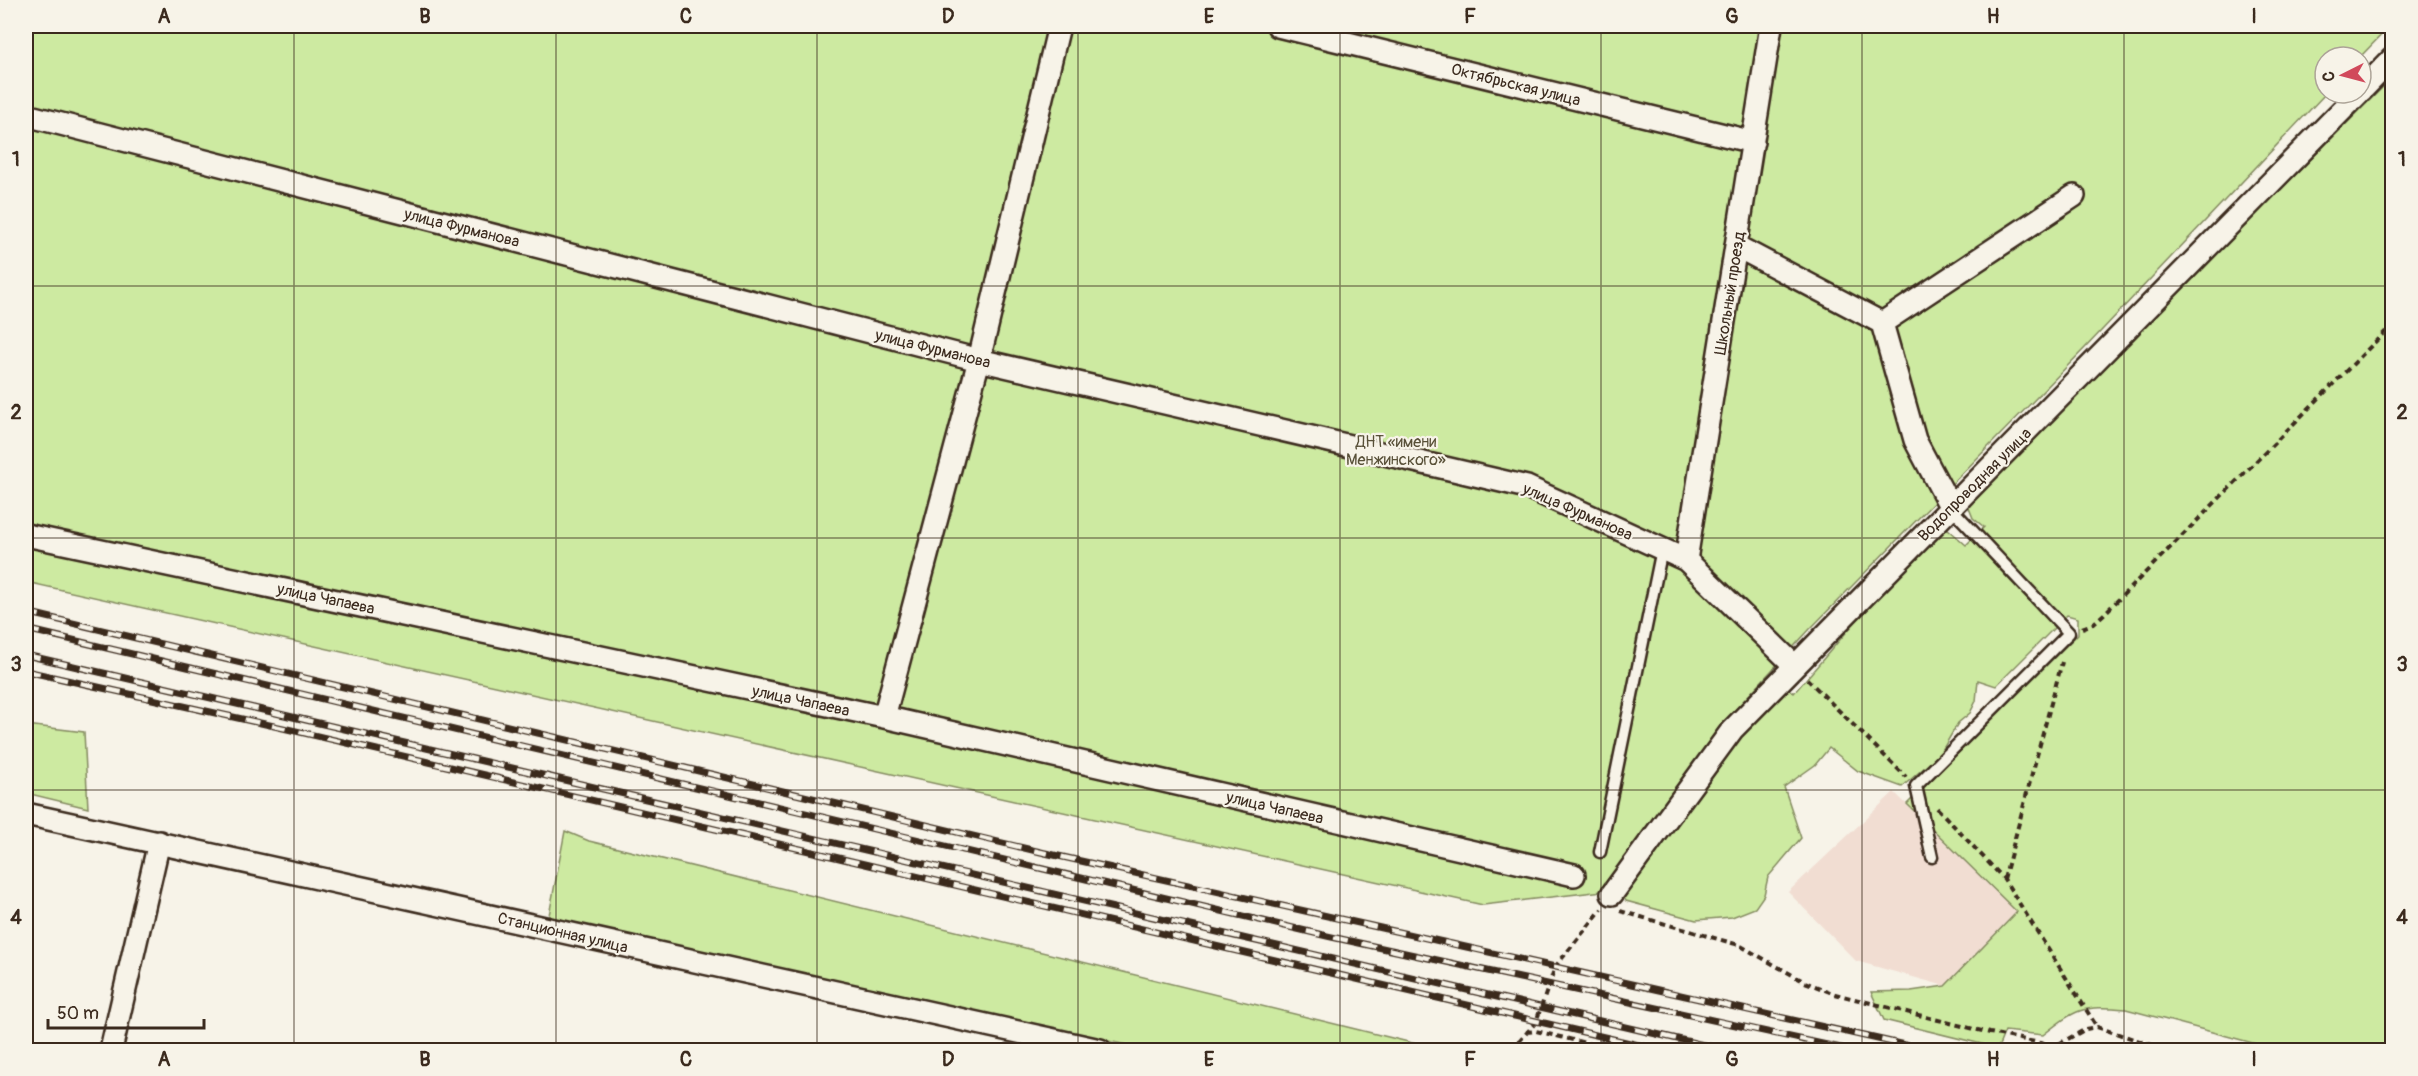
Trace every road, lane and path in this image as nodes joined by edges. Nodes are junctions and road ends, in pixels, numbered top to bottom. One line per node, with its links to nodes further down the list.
1 (1059, 26): 13 (street)
2 (1278, 26): 8 (street, Октябрьская улица)
3 (1771, 26): 8 (street, Школьный проезд)
4 (2392, 59): 5 (street, Водопроводная улица)
5 (2373, 79)
6 (2347, 105): 14 (street, Водопроводная улица)
7 (26, 115): 13 (street, улица Фурманова)
8 (1754, 142): 10 (street, Школьный проезд)
9 (2074, 196): 11 (street)
10 (1736, 246): 11 (street); 17 (street, Школьный проезд)
11 (1882, 323): 14 (street)
12 (2392, 325): 18 (path)
13 (979, 360): 16 (street, улица Фурманова); 20 (street)
14 (1951, 508): 18 (lane); 19 (street, Водопроводная улица)
15 (26, 535): 20 (street, улица Чапаева)
16 (1662, 549): 17 (street, улица Фурманова); 24 (lane)
17 (1686, 560): 19 (street, улица Фурманова)
18 (2069, 633): 21 (lane); 27 (path)
19 (1795, 666): 21 (path); 28 (street, Водопроводная улица)
20 (884, 717): 26 (street, улица Чапаева)
21 (1916, 786): 25 (lane); 27 (path)
22 (26, 814): 23 (street, Станционная улица)
23 (159, 842): 31 (street, Станционная улица); 32 (street)
24 (1600, 852)
25 (1932, 857)
26 (1574, 875)
27 (2004, 879): 29 (path)
28 (1610, 904): 29 (path); 30 (path)
29 (2097, 1027): 36 (path)
30 (1526, 1032): 34 (path); 35 (path)
31 (1076, 1048): 33 (street, Станционная улица)
32 (111, 1050)
33 (1100, 1050)
34 (1512, 1050)
35 (1614, 1050)
36 (2167, 1050)

